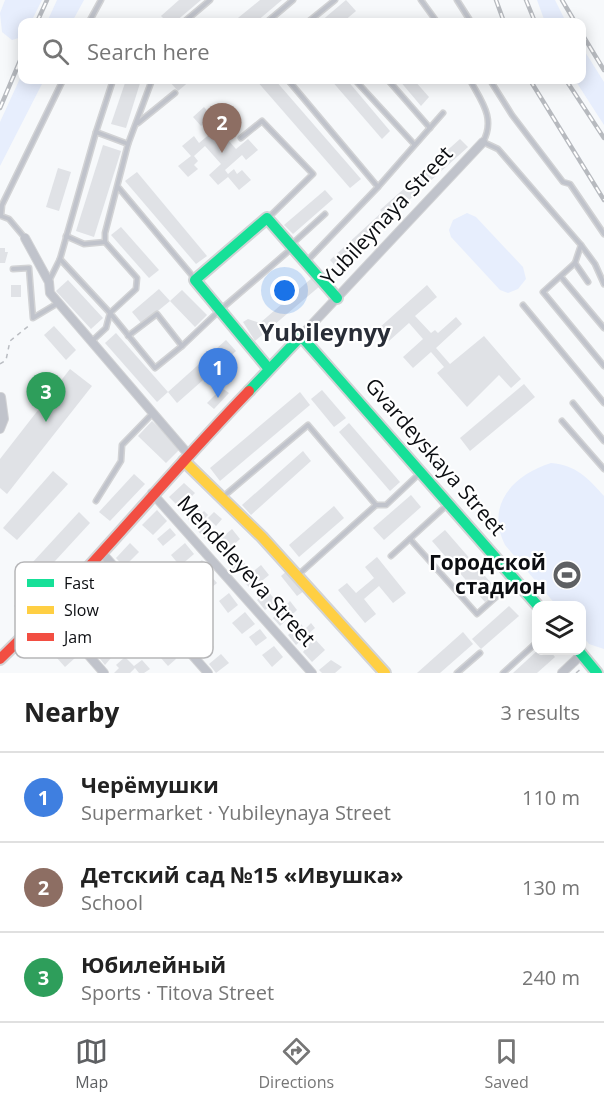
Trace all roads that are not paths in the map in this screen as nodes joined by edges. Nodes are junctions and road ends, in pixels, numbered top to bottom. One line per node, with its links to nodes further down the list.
1 (101, 0): 7 (lane)
2 (210, 0): 8 (lane)
3 (293, 0): 9 (lane)
4 (335, 0): 10 (lane)
5 (421, 0): 11 (lane)
6 (457, 0): 12 (lane)
7 (91, 18)
8 (189, 18)
9 (272, 18)
10 (313, 18)
11 (434, 18)
12 (468, 18)
13 (61, 84): 36 (lane)
14 (112, 84): 25 (lane)
15 (151, 84): 23 (lane)
16 (291, 84): 31 (lane)
17 (360, 84): 29 (lane)
18 (392, 84): 24 (lane)
19 (472, 84): 27 (lane)
20 (493, 84): 34 (lane)
21 (175, 93): 23 (lane)
22 (443, 114): 24 (lane)
23 (137, 124): 28 (lane)
24 (430, 128): 29 (lane)
25 (96, 132): 28 (lane); 35 (lane)
26 (241, 138): 33 (lane)
27 (483, 142): 39 (lane); 49 (street, Yubileynaya Street)
28 (128, 144): 30 (lane)
29 (414, 144): 31 (lane)
30 (118, 187): 37 (lane); 45 (lane)
31 (378, 187): 41 (lane)
32 (325, 214): 38 (lane)
33 (267, 218): 38 (street); 45 (street)
34 (604, 234)
35 (65, 235): 37 (lane); 40 (lane)
36 (25, 238): 46 (street)
37 (105, 242): 53 (lane)
38 (292, 245): 41 (street); 52 (lane)
39 (581, 245): 42 (lane); 48 (lane)
40 (60, 259): 46 (lane); 53 (lane)
41 (307, 261): 49 (street)
42 (575, 263): 44 (lane); 47 (lane)
43 (13, 269): 50 (lane)
44 (562, 278): 54 (lane); 59 (lane)
45 (195, 280): 52 (street)
46 (49, 282): 50 (street)
47 (588, 282)
48 (604, 284)
49 (337, 298): 56 (street, Yubileynaya Street)
50 (58, 302): 57 (street)
51 (523, 305): 63 (lane)
52 (220, 310): 58 (lane); 60 (street)
53 (110, 313): 55 (lane); 57 (lane)
54 (604, 328)
55 (128, 336): 58 (lane); 58 (lane)
56 (301, 336): 60 (street, Yubileynaya Street); 70 (street, Gvardeyskaya Street)
57 (91, 341): 64 (street)
58 (182, 346)
59 (604, 366)
60 (269, 369): 68 (street, Yubileynaya Street)
61 (1, 397): 66 (street)
62 (573, 403): 67 (lane)
63 (604, 403)
64 (153, 413): 68 (street); 73 (lane)
65 (562, 421): 69 (lane)
66 (0, 429)
67 (604, 441)
68 (186, 457): 71 (street, Yubileynaya Street); 72 (street)
69 (604, 469)
70 (420, 472): 74 (street, Gvardeyskaya Street); 75 (lane)
71 (152, 494): 77 (street, Yubileynaya Street); 82 (street, Mendeleyeva Street)
72 (224, 497): 75 (lane); 83 (street)
73 (96, 501)
74 (450, 502): 76 (lane); 84 (street, Gvardeyskaya Street)
75 (376, 505): 83 (lane)
76 (410, 539): 78 (lane); 84 (lane)
77 (103, 554): 79 (street, Yubileynaya Street); 80 (street)
78 (392, 556)
79 (96, 562)
80 (110, 562)
81 (213, 562): 96 (street, Mendeleyeva Street)
82 (213, 562)
83 (298, 575): 97 (street)
84 (516, 580): 85 (street, Gvardeyskaya Street)
85 (534, 601)
86 (15, 645): 93 (street, Yubileynaya Street)
87 (532, 647): 99 (lane)
88 (480, 653): 98 (lane)
89 (578, 655): 100 (street)
90 (582, 655): 101 (street)
91 (91, 658): 94 (street)
92 (195, 658): 95 (street)
93 (0, 659)
94 (104, 673)
95 (208, 673)
96 (312, 673)
97 (385, 673)
98 (458, 673)
99 (503, 673)
100 (561, 673)
101 (597, 673)

